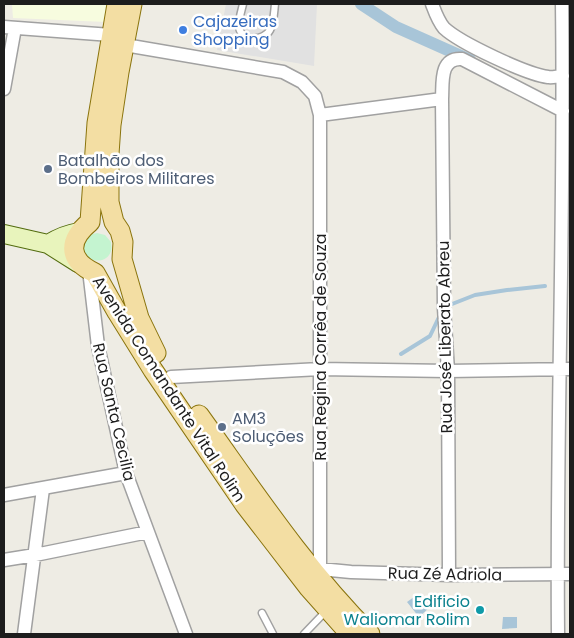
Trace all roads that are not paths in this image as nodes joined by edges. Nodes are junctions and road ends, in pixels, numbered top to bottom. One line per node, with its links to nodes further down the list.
1 (117, 4): 8 (main road, Avenida Comandante Vital Rolim)
2 (132, 4): 8 (main road, Avenida Comandante Vital Rolim)
3 (243, 4): 4 (lane)
4 (275, 4)
5 (432, 4): 9 (street)
6 (562, 4): 9 (street)
7 (10, 27): 8 (street); 10 (street)
8 (118, 40): 13 (street); 14 (main road, Avenida Comandante Vital Rolim); 15 (main road, Avenida Comandante Vital Rolim)
9 (563, 80): 12 (street)
10 (4, 90)
11 (442, 99): 12 (street, Rua José Liberato Abreu); 13 (street); 22 (street, Rua José Liberato Abreu)
12 (563, 108): 20 (street)
13 (320, 115): 21 (street, Rua Regina Corrêa de Souza)
14 (114, 222): 15 (main road); 18 (main road, Avenida Comandante Vital Rolim)
15 (85, 227): 17 (street); 19 (main road, Avenida Comandante Vital Rolim)
16 (4, 234): 17 (street)
17 (48, 244): 19 (street)
18 (122, 259): 19 (main road); 23 (main road, Avenida Comandante Vital Rolim)
19 (87, 268): 24 (street, Rua Santa Cecilia); 34 (main road, Avenida Comandante Vital Rolim)
20 (565, 368): 22 (street); 33 (street)
21 (320, 369): 22 (street); 23 (street); 30 (street, Rua Regina Corrêa de Souza)
22 (448, 371): 32 (street, Rua José Liberato Abreu)
23 (171, 377): 30 (main road, Avenida Comandante Vital Rolim)
24 (126, 473): 25 (street); 27 (street, Rua Santa Cecilia)
25 (43, 489): 26 (street); 28 (street)
26 (4, 495)
27 (148, 532): 28 (street); 37 (street, Rua Santa Cecilia)
28 (35, 555): 29 (street); 36 (street)
29 (4, 560)
30 (320, 574): 32 (street, Rua Zé Adriola); 41 (main road, Avenida Comandante Vital Rolim)
31 (570, 574): 33 (street, Rua Zé Adriola)
32 (449, 575): 33 (street, Rua Zé Adriola)
33 (557, 575): 42 (street)
34 (328, 609): 39 (lane); 40 (main road, Avenida Comandante Vital Rolim)
35 (262, 613): 38 (lane)
36 (24, 634)
37 (186, 634)
38 (273, 634)
39 (304, 634)
40 (350, 634)
41 (370, 634)
42 (558, 634)

